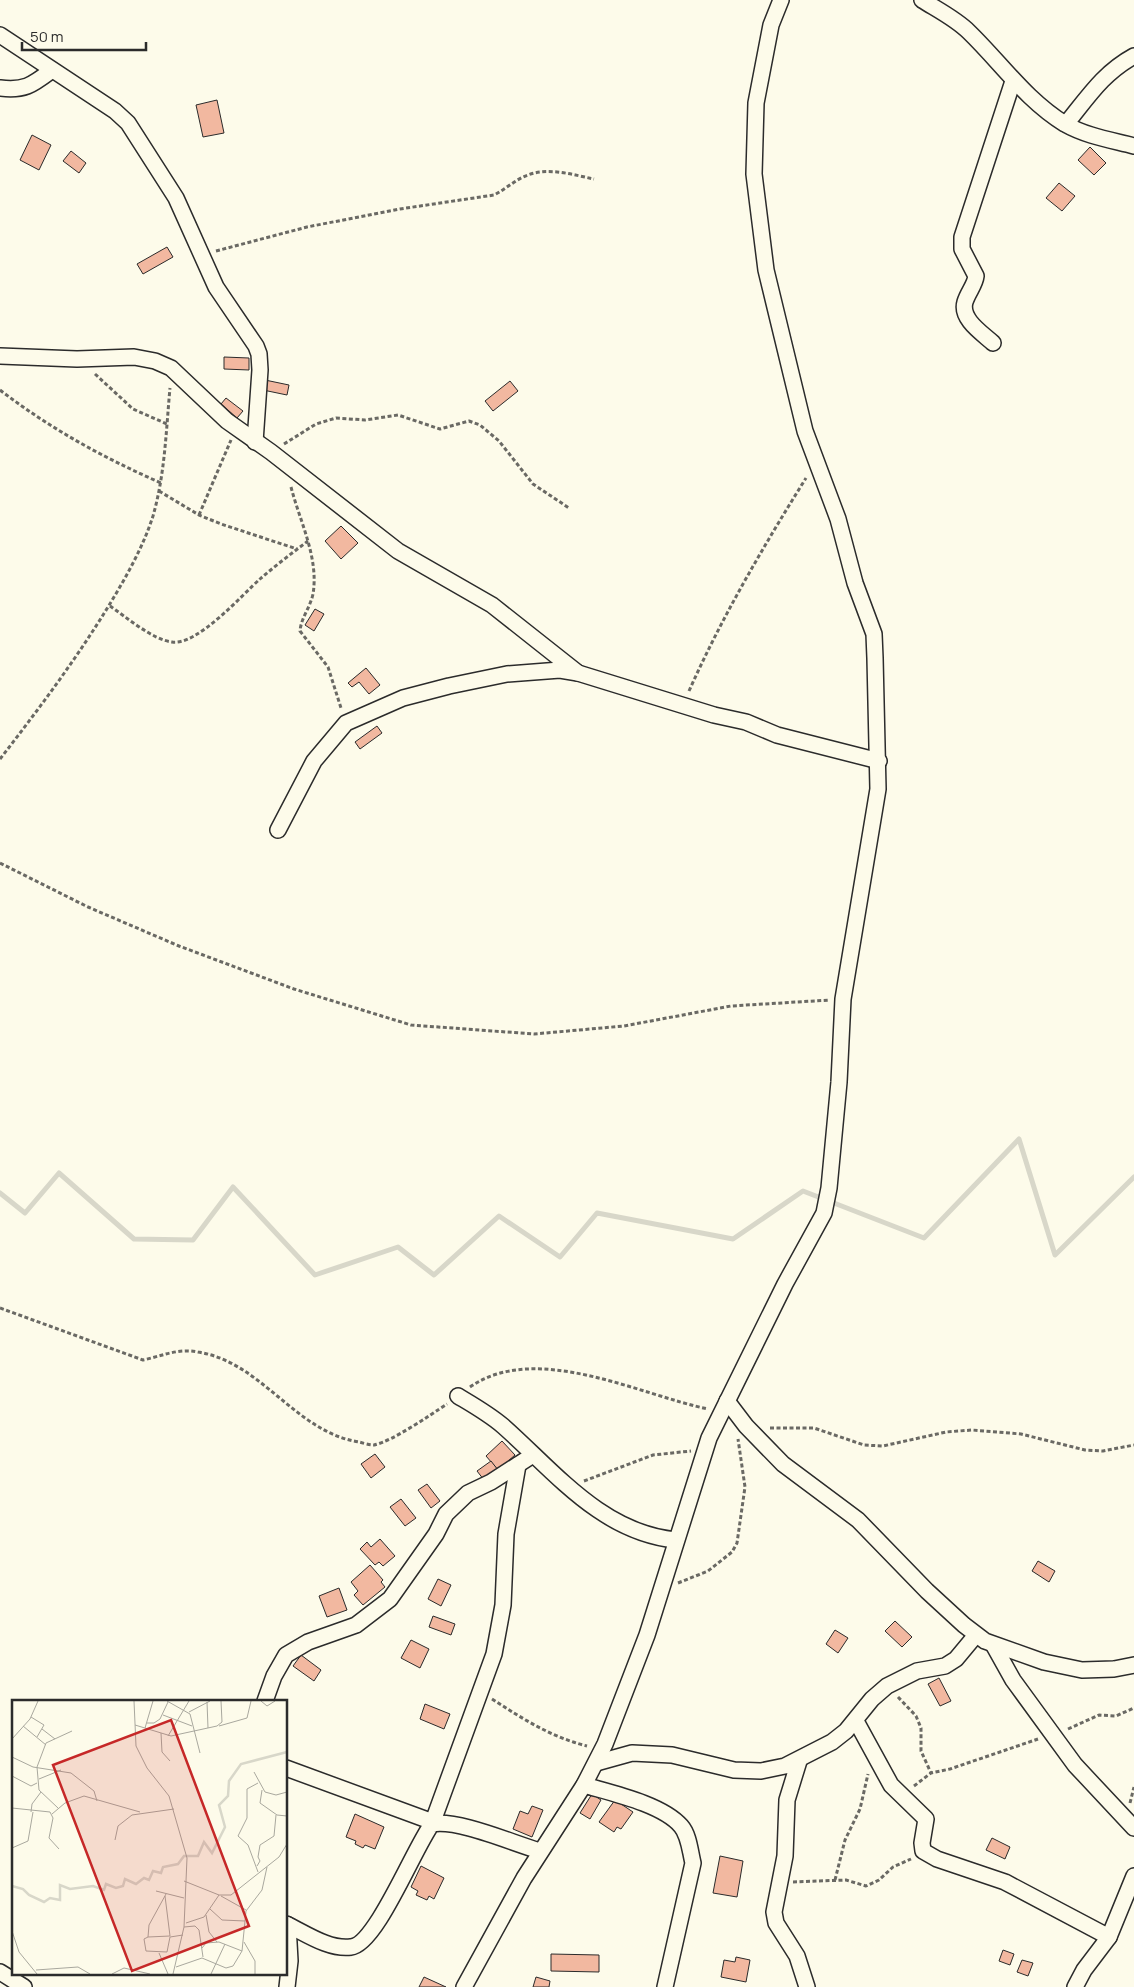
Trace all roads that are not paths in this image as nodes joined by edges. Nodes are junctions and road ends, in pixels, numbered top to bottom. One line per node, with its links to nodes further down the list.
1 (781, 0): 14 (street)
2 (922, 0): 6 (street)
3 (0, 35): 5 (street)
4 (1134, 56): 8 (street)
5 (52, 70): 7 (street); 12 (street)
6 (1013, 81): 8 (street); 10 (street)
7 (0, 88)
8 (1066, 124): 9 (street)
9 (1134, 146)
10 (993, 343)
11 (0, 356): 12 (street)
12 (255, 442): 13 (street)
13 (578, 673): 14 (street); 15 (street)
14 (879, 761): 17 (street)
15 (278, 830)
16 (458, 1396): 18 (street)
17 (724, 1406): 20 (street); 21 (street)
18 (533, 1455): 19 (street); 20 (street)
19 (518, 1465): 24 (street); 30 (street)
20 (675, 1540): 26 (street)
21 (976, 1635): 22 (street); 25 (street)
22 (994, 1646): 23 (street); 31 (street)
23 (1134, 1665)
24 (265, 1700)
25 (856, 1721): 27 (street); 36 (street)
26 (599, 1756): 27 (street); 29 (street)
27 (799, 1761): 42 (street)
28 (288, 1769): 30 (street)
29 (584, 1785): 32 (street); 41 (street)
30 (432, 1823): 32 (street); 34 (street)
31 (1134, 1828)
32 (540, 1852): 40 (street)
33 (1134, 1876): 36 (street)
34 (288, 1924)
35 (288, 1936): 39 (street)
36 (1109, 1937): 43 (street)
37 (0, 1972): 38 (street)
38 (24, 1987)
39 (287, 1987)
40 (464, 1987)
41 (665, 1987)
42 (807, 1987)
43 (1075, 1987)

